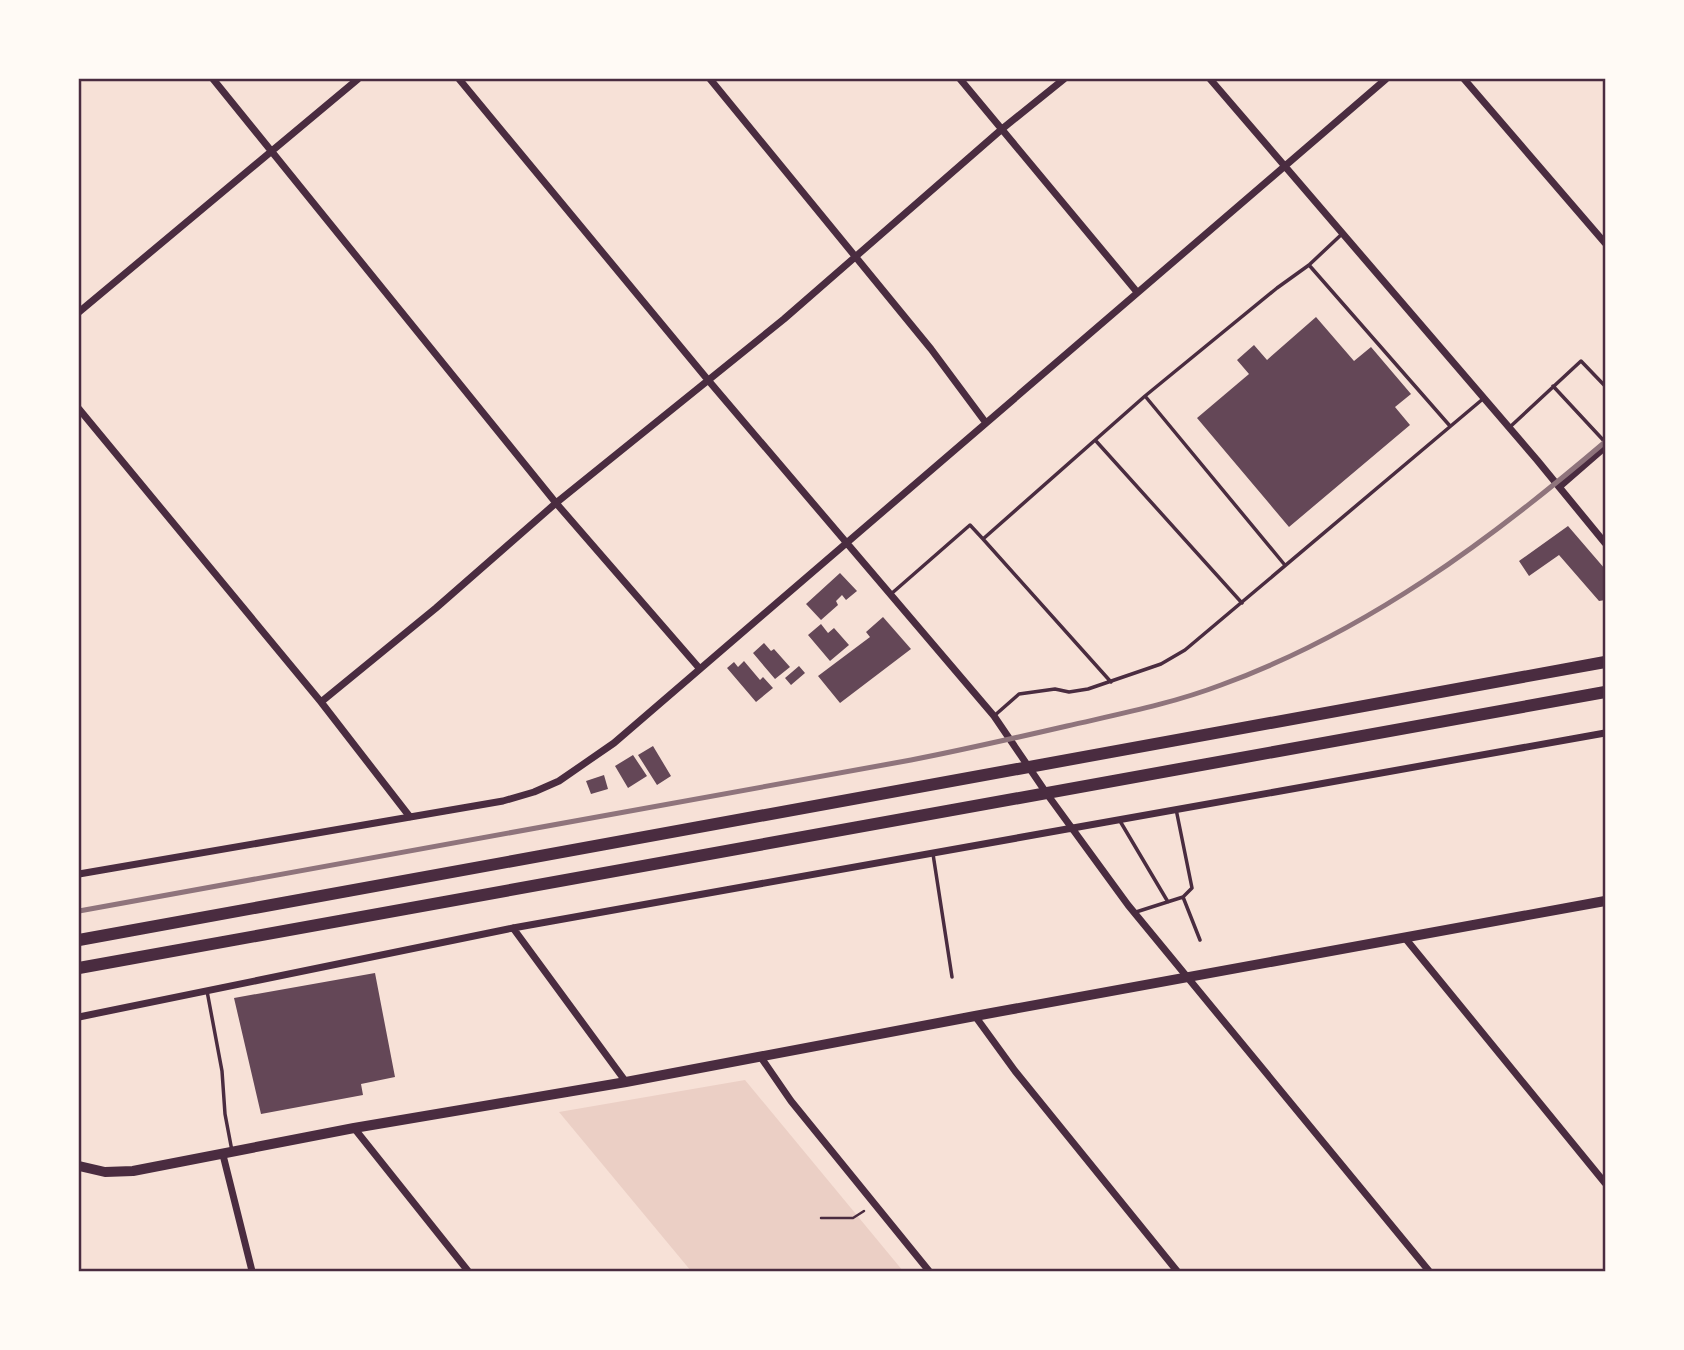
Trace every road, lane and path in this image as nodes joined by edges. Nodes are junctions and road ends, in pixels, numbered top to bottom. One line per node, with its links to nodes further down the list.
1 (213, 79): 11 (street)
2 (358, 79): 11 (street)
3 (459, 79): 19 (street)
4 (710, 79): 15 (street)
5 (960, 79): 10 (street)
6 (1064, 79): 10 (street)
7 (1210, 79): 12 (street)
8 (1386, 79): 12 (street)
9 (1464, 79): 14 (street)
10 (1002, 129): 15 (street); 17 (street)
11 (271, 152): 18 (street); 32 (street)
12 (1285, 166): 13 (street); 17 (street)
13 (1343, 233): 16 (lane); 23 (street)
14 (1605, 243)
15 (856, 256): 19 (street); 25 (street)
16 (1309, 265): 22 (lane); 26 (lane)
17 (1136, 292): 25 (street)
18 (79, 312)
19 (708, 380): 32 (street); 34 (street)
20 (1553, 386): 21 (lane); 27 (lane); 29 (lane)
21 (1605, 386)
22 (1145, 396): 28 (lane); 36 (lane)
23 (1484, 398): 26 (lane); 27 (street)
24 (79, 409): 43 (street)
25 (986, 423): 34 (street)
26 (1450, 426): 36 (lane)
27 (1509, 428): 31 (street)
28 (1095, 440): 33 (lane); 38 (lane)
29 (1605, 442)
30 (1605, 447): 31 (street)
31 (1559, 487): 35 (street)
32 (556, 503): 40 (street); 43 (street)
33 (983, 539): 37 (lane); 41 (lane)
34 (847, 543): 37 (street); 40 (street)
35 (1605, 543)
36 (1285, 565): 38 (lane)
37 (891, 594): 44 (street)
38 (1242, 603): 41 (lane)
39 (1605, 662): 46 (highway)
40 (700, 668): 49 (street)
41 (1111, 682): 44 (lane)
42 (1605, 692): 47 (highway)
43 (321, 702): 49 (street)
44 (994, 716): 46 (street)
45 (1605, 733): 48 (street)
46 (1028, 766): 47 (street); 60 (highway)
47 (1047, 794): 51 (street); 62 (highway)
48 (1176, 809): 50 (street); 54 (lane)
49 (410, 817): 53 (street)
50 (1119, 819): 51 (street); 56 (lane)
51 (1071, 828): 52 (street); 57 (street)
52 (933, 852): 58 (street); 63 (lane)
53 (79, 874)
54 (1183, 897): 56 (lane); 61 (lane)
55 (1605, 901): 59 (street)
56 (1168, 902): 57 (lane)
57 (1135, 913): 64 (street)
58 (513, 928): 65 (street); 69 (street)
59 (1405, 938): 64 (street); 73 (street)
60 (79, 940)
61 (1200, 940)
62 (79, 968)
63 (952, 977)
64 (1188, 978): 66 (street); 80 (street)
65 (207, 990): 67 (street); 71 (lane)
66 (975, 1016): 68 (street); 79 (street)
67 (79, 1017)
68 (760, 1056): 69 (street); 74 (street)
69 (626, 1082): 70 (street)
70 (354, 1128): 71 (street); 77 (street)
71 (228, 1154): 72 (street); 76 (street)
72 (79, 1167)
73 (1605, 1183)
74 (874, 1203): 75 (path); 78 (street)
75 (821, 1217)
76 (252, 1271)
77 (468, 1271)
78 (929, 1271)
79 (1177, 1271)
80 (1429, 1271)

